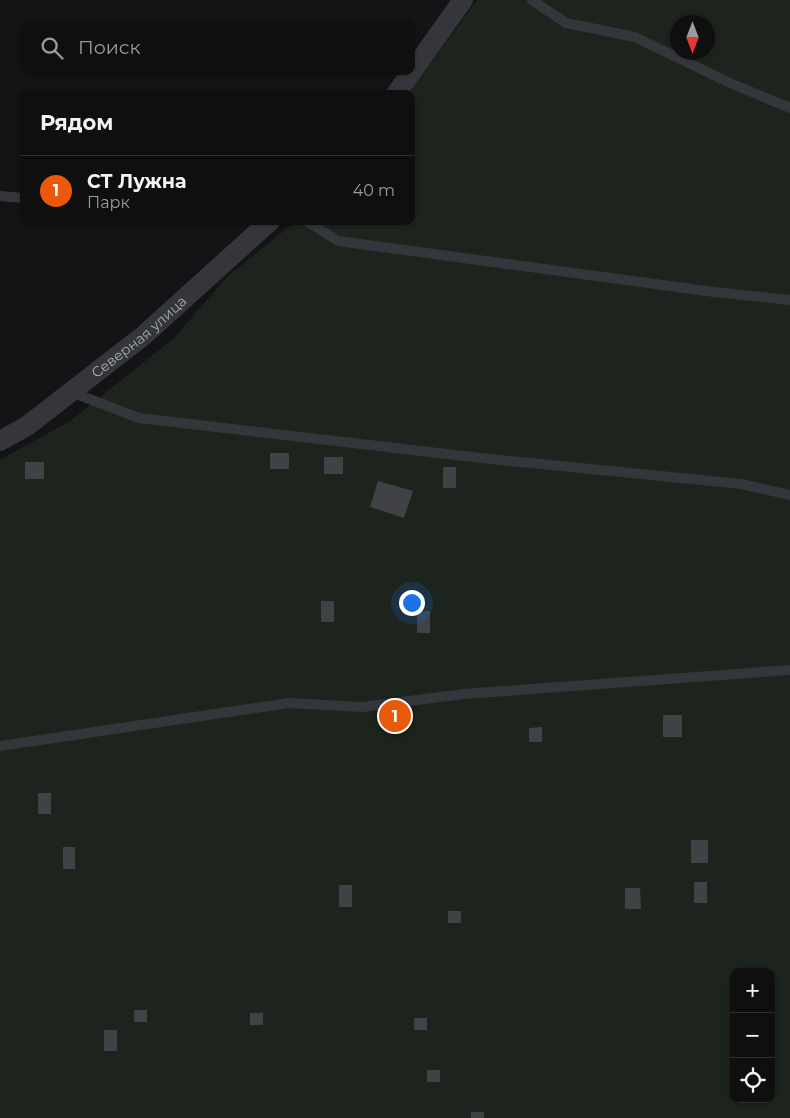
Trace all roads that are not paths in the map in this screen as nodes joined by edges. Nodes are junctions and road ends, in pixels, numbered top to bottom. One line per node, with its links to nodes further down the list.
1 (463, 0): 3 (street)
2 (532, 0): 6 (lane)
3 (415, 67)
4 (410, 75): 5 (street)
5 (399, 90)
6 (790, 108)
7 (0, 196): 8 (lane)
8 (20, 198)
9 (266, 225): 12 (street, Северная улица)
10 (313, 225): 11 (lane)
11 (790, 300)
12 (70, 392): 13 (street, Северная улица); 14 (lane)
13 (0, 441)
14 (790, 495)
15 (790, 670): 16 (lane)
16 (0, 746)

